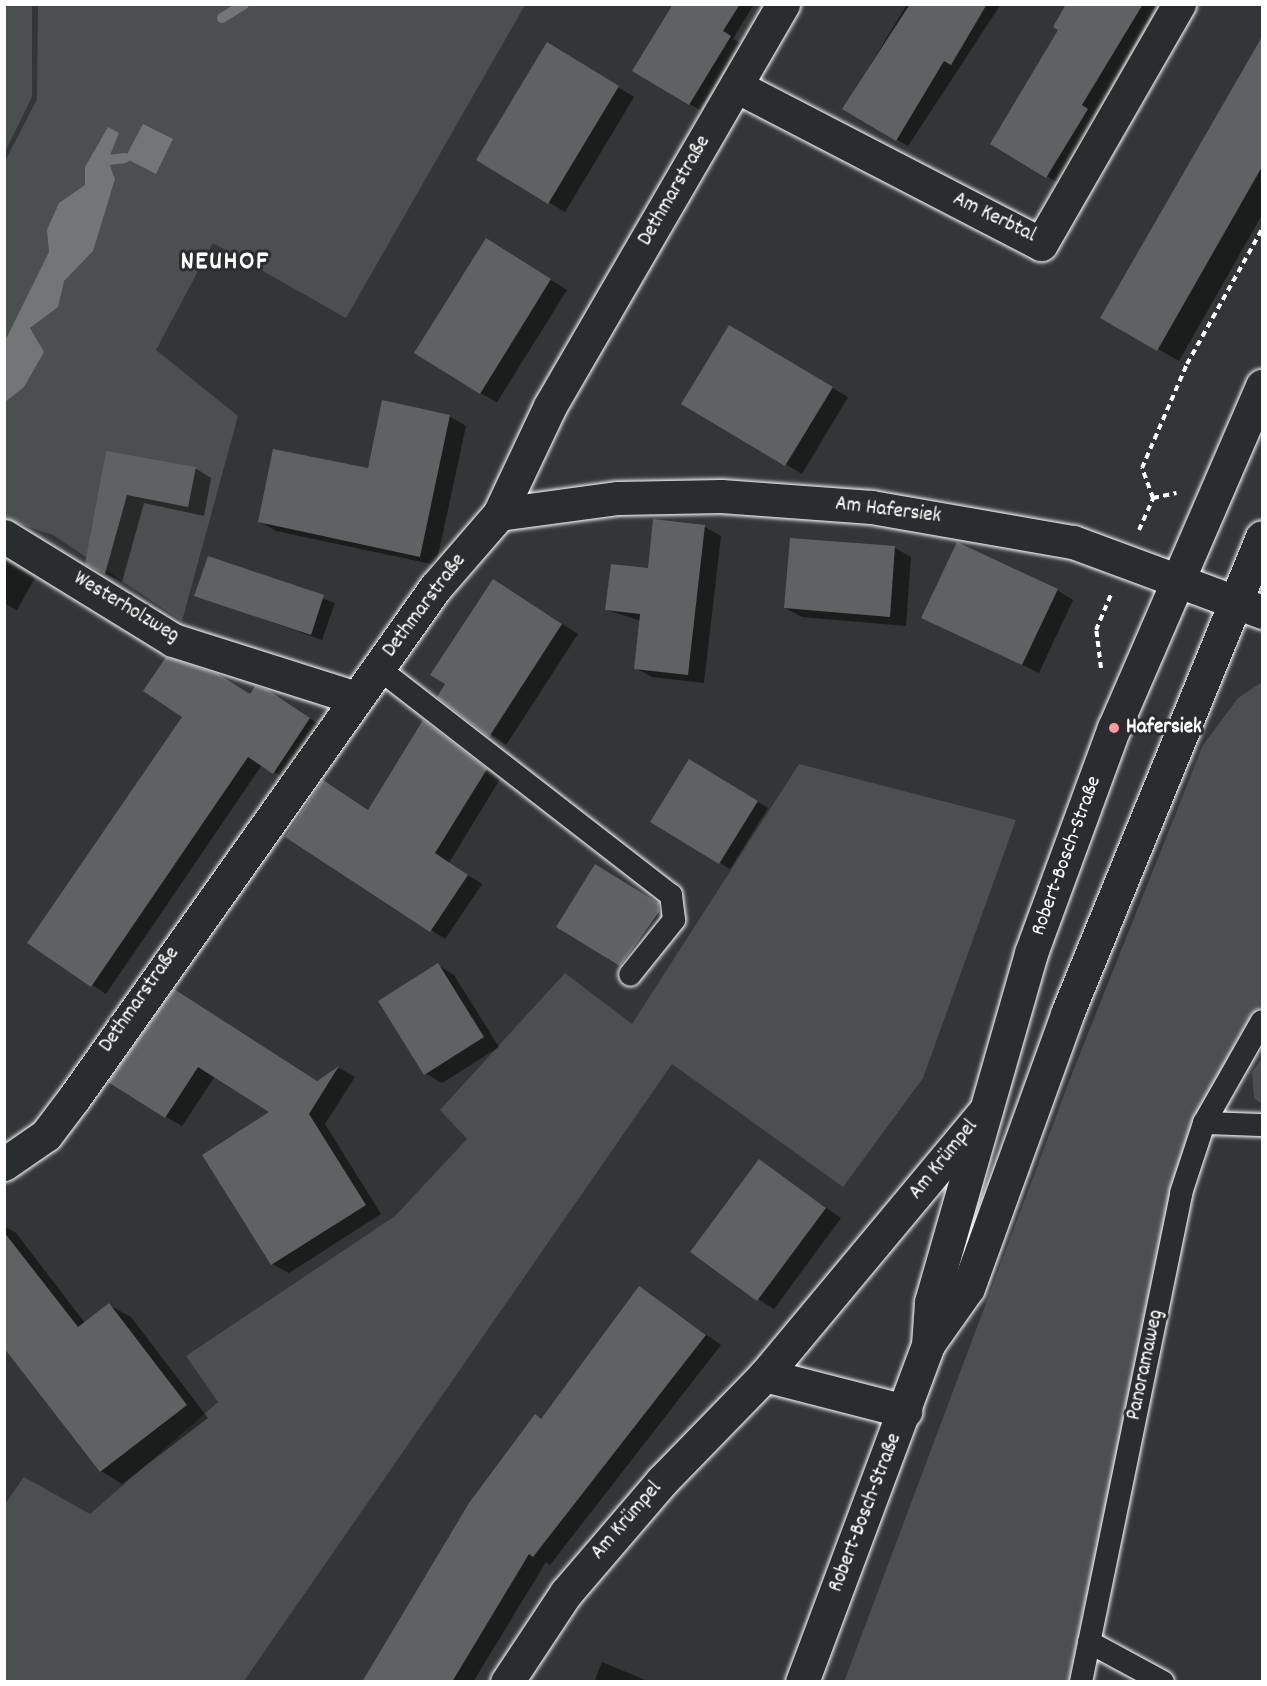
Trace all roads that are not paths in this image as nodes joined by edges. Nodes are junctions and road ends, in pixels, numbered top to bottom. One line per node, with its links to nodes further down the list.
1 (783, 4): 3 (street, Dethmarstraße)
2 (1179, 4): 3 (street, Am Kerbtal)
3 (736, 86): 5 (street, Dethmarstraße)
4 (1263, 386): 8 (street, Robert-Bosch-Straße)
5 (499, 514): 8 (street, Am Hafersiek); 10 (street, Dethmarstraße)
6 (4, 536): 11 (street, Westerholzweg)
7 (1263, 537): 9 (street, Robert-Bosch-Straße)
8 (1176, 583): 9 (street, Am Hafersiek); 14 (street, Robert-Bosch-Straße)
9 (1248, 608): 18 (street, Robert-Bosch-Straße)
10 (378, 668): 11 (street, Dethmarstraße); 12 (lane)
11 (357, 698): 17 (street, Dethmarstraße)
12 (630, 975)
13 (1263, 1021): 15 (lane, Panoramaweg)
14 (985, 1111): 18 (street, Robert-Bosch-Straße); 19 (street, Am Krümpel)
15 (1204, 1123): 16 (lane); 21 (lane, Panoramaweg)
16 (1263, 1125)
17 (4, 1164)
18 (928, 1345): 20 (street, Robert-Bosch-Straße)
19 (765, 1375): 20 (street); 22 (street, Am Krümpel)
20 (905, 1411): 23 (street, Robert-Bosch-Straße)
21 (1089, 1642): 24 (lane, Panoramaweg); 25 (lane)
22 (507, 1682)
23 (802, 1682)
24 (1081, 1682)
25 (1163, 1682)

